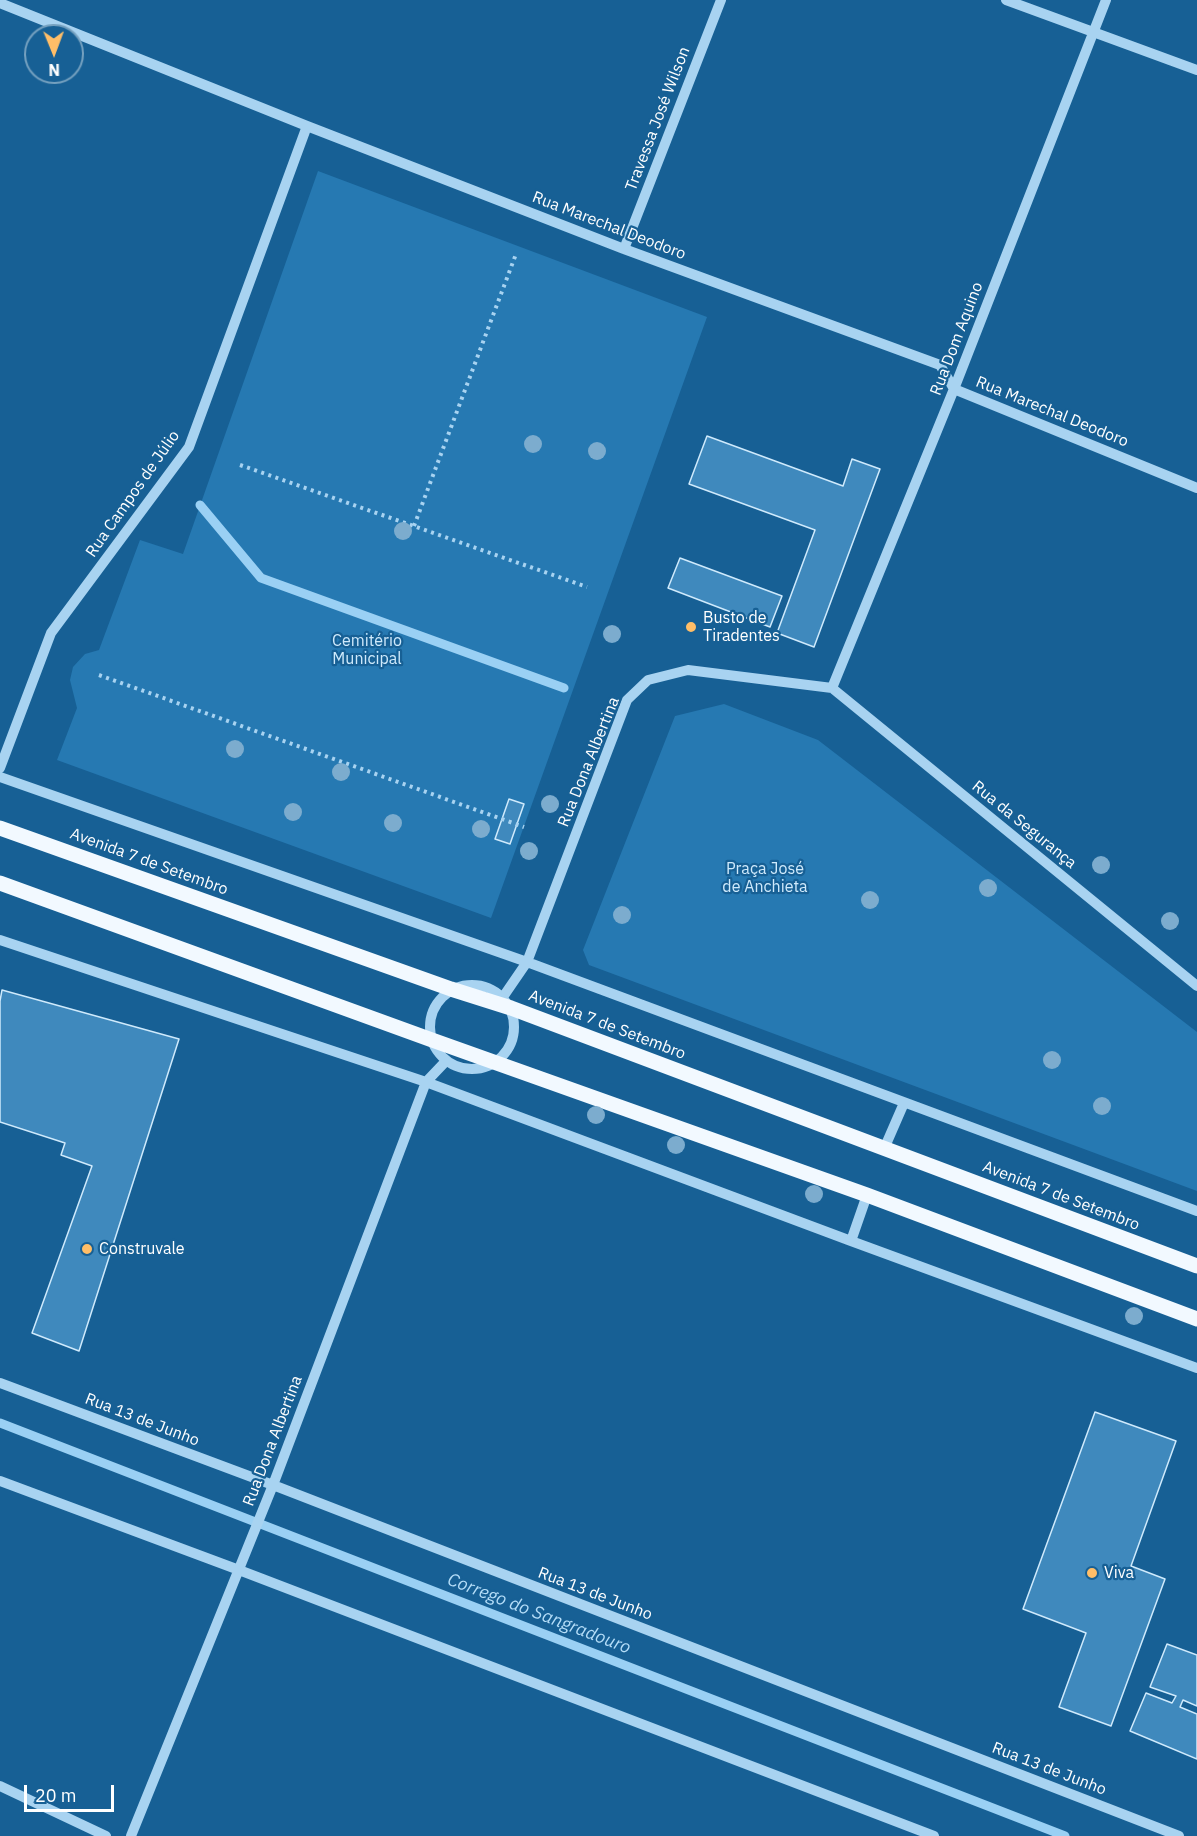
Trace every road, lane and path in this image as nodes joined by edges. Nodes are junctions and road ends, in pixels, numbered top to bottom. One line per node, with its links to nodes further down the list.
1 (721, 0): 8 (street, Travessa José Wilson)
2 (1006, 0): 5 (street)
3 (1106, 0): 5 (street, Rua Dom Aquino)
4 (0, 3): 7 (street, Rua Marechal Deodoro)
5 (1093, 33): 6 (street); 10 (street, Rua Dom Aquino)
6 (1197, 70)
7 (307, 126): 8 (street, Rua Marechal Deodoro); 17 (street, Rua Campos de Júlio)
8 (624, 249): 10 (street, Rua Marechal Deodoro)
9 (516, 254): 13 (path)
10 (954, 389): 12 (street, Rua Marechal Deodoro); 16 (street, Rua Dom Aquino)
11 (240, 465): 13 (path)
12 (1197, 488)
13 (414, 526): 14 (path)
14 (587, 587)
15 (99, 675): 19 (path)
16 (832, 688): 23 (street, Rua Dona Albertina); 24 (street, Rua da Segurança)
17 (0, 768)
18 (0, 777): 23 (street, Avenida 7 de Setembro)
19 (524, 827)
20 (0, 828): 25 (main road, Avenida 7 de Setembro)
21 (0, 883): 27 (main road)
22 (0, 940): 30 (street)
23 (527, 962): 26 (street, Rua Dona Albertina); 31 (street, Avenida 7 de Setembro)
24 (1197, 986)
25 (451, 989): 26 (main road, Avenida 7 de Setembro); 27 (street)
26 (507, 1002): 29 (street); 32 (main road, Avenida 7 de Setembro)
27 (432, 1040): 28 (street); 29 (main road)
28 (446, 1061): 29 (street); 30 (street, Rua Dona Albertina)
29 (495, 1063): 33 (main road)
30 (426, 1082): 35 (street); 41 (street, Rua Dona Albertina)
31 (904, 1103): 32 (street); 34 (street, Avenida 7 de Setembro)
32 (884, 1149): 36 (main road, Avenida 7 de Setembro)
33 (867, 1195): 35 (street); 37 (main road)
34 (1197, 1211)
35 (851, 1241): 38 (street)
36 (1197, 1266)
37 (1197, 1319)
38 (1197, 1368)
39 (0, 1383): 41 (street, Rua 13 de Junho)
40 (0, 1481): 42 (street)
41 (273, 1485): 42 (street, Rua Dona Albertina); 47 (street, Rua 13 de Junho)
42 (239, 1570): 45 (street, Rua Dona Albertina); 46 (street)
43 (0, 1786): 44 (street)
44 (106, 1836)
45 (131, 1836)
46 (934, 1836)
47 (1179, 1836)

